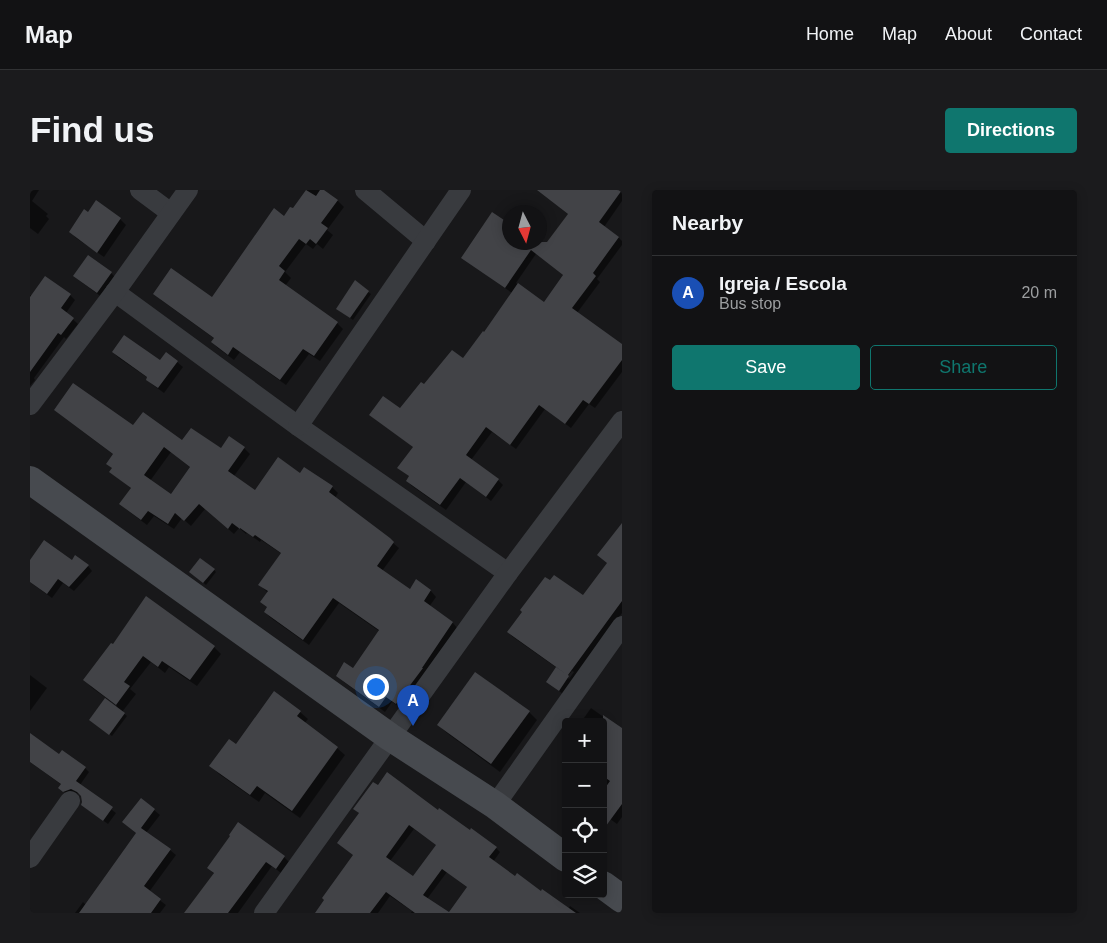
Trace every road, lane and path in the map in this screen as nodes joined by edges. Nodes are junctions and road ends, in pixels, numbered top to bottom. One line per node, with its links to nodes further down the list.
1 (140, 190): 5 (street)
2 (188, 190): 5 (street)
3 (365, 190): 6 (street)
4 (461, 190): 6 (street)
5 (171, 212): 7 (street)
6 (426, 241): 10 (street)
7 (115, 292): 8 (street); 10 (street)
8 (30, 405)
9 (622, 421): 12 (street)
10 (298, 426): 12 (street)
11 (30, 480): 14 (street)
12 (508, 573): 14 (street)
13 (622, 626): 16 (street)
14 (390, 738): 16 (street); 21 (street)
15 (70, 801): 18 (street)
16 (495, 805): 17 (street)
17 (562, 855)
18 (30, 858)
19 (607, 888): 20 (street)
20 (622, 899)
21 (264, 913)

